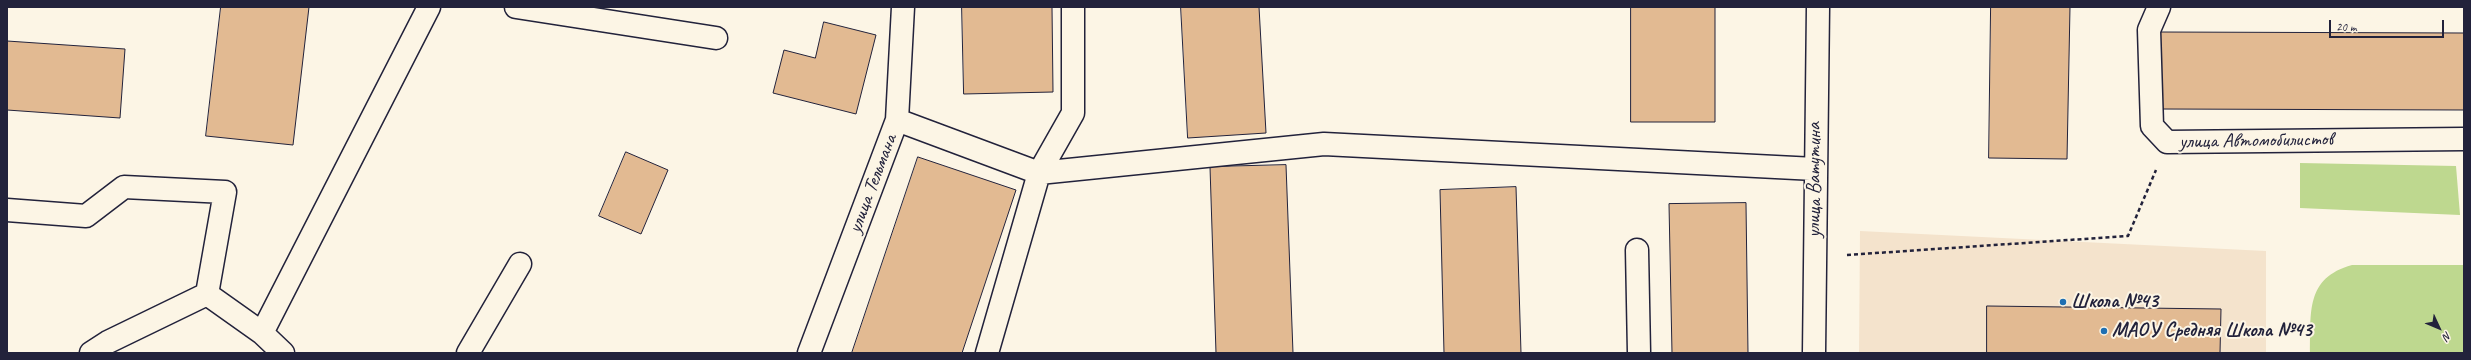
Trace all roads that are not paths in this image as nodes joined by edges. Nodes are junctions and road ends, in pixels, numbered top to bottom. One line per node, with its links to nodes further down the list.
1 (429, 7): 16 (street)
2 (516, 7): 7 (street)
3 (903, 7): 8 (street, улица Тельмана)
4 (1073, 7): 11 (street)
5 (1818, 7): 10 (street, улица Ватутина)
6 (2159, 7): 9 (street, улица Автомобилистов)
7 (716, 38)
8 (897, 120): 11 (street); 20 (street, улица Тельмана)
9 (2464, 139)
10 (1815, 169): 11 (street); 23 (street, улица Ватутина)
11 (1039, 173): 21 (street)
12 (7, 210): 15 (street)
13 (1637, 250): 22 (street)
14 (520, 264): 19 (street)
15 (207, 294): 16 (street); 17 (street)
16 (262, 333): 18 (street)
17 (91, 353)
18 (283, 353)
19 (468, 353)
20 (809, 353)
21 (987, 353)
22 (1639, 353)
23 (1814, 353)

